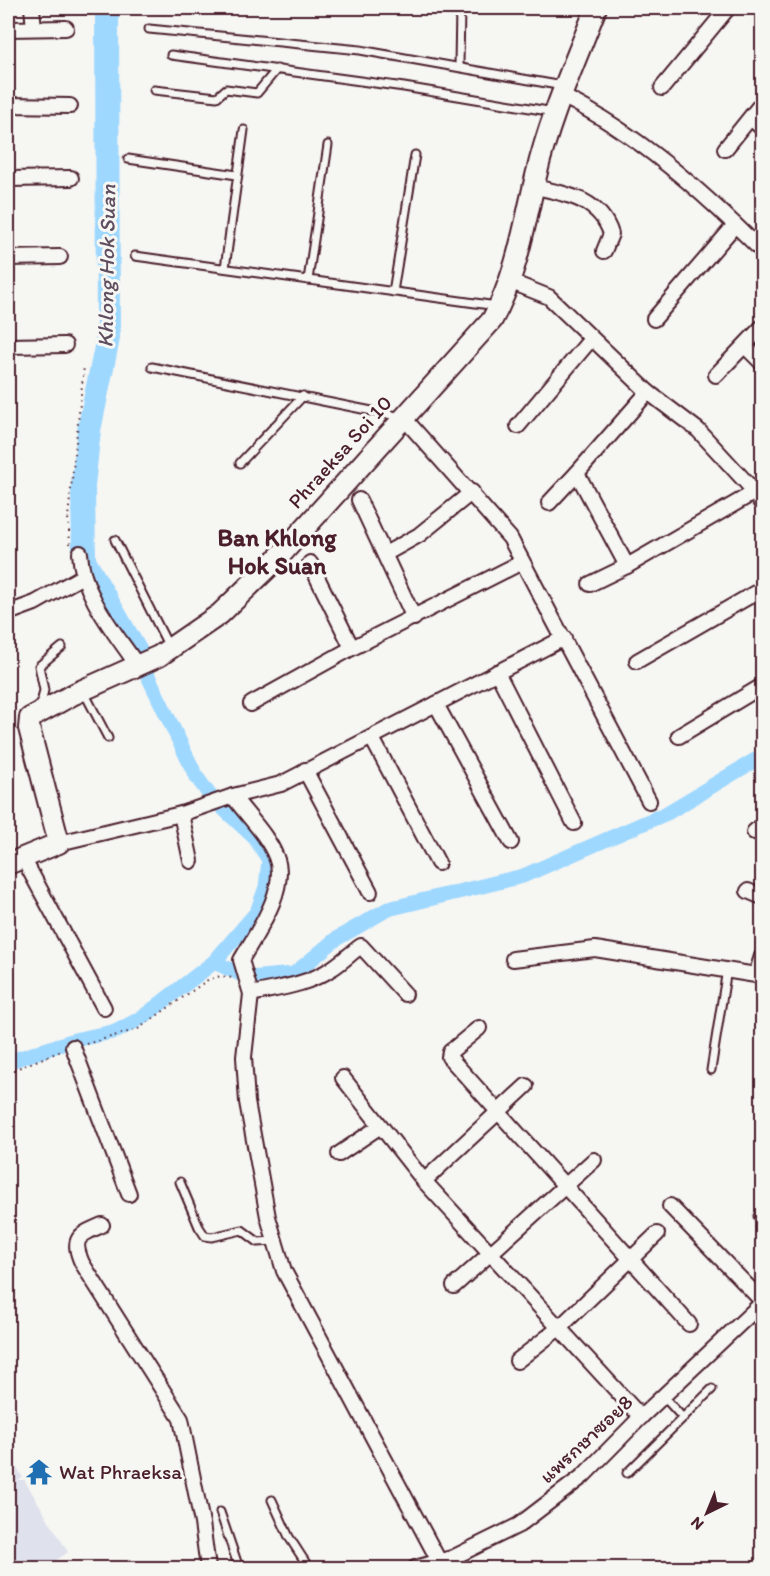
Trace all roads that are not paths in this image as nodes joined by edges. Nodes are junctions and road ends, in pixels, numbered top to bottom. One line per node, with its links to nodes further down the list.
1 (32, 8): 5 (street)
2 (460, 8): 10 (lane)
3 (596, 8): 14 (street, Phraeksa Soi 10)
4 (728, 8): 12 (street)
5 (34, 28): 6 (street); 7 (street)
6 (66, 28)
7 (8, 29)
8 (149, 29): 10 (lane)
9 (171, 55): 11 (lane)
10 (459, 66): 14 (lane)
11 (277, 69): 13 (lane); 14 (lane)
12 (662, 88)
13 (154, 90)
14 (561, 98): 28 (street, Phraeksa Soi 10); 29 (street)
15 (762, 103): 18 (street)
16 (8, 105): 17 (street)
17 (70, 106)
18 (751, 118): 19 (street); 22 (street)
19 (762, 128)
20 (244, 130): 25 (lane)
21 (328, 146): 36 (lane)
22 (725, 149)
23 (415, 154): 38 (lane)
24 (128, 159): 25 (lane)
25 (237, 175): 35 (lane)
26 (71, 178): 27 (street)
27 (8, 179)
28 (535, 187): 30 (street); 37 (street, Phraeksa Soi 10)
29 (735, 225): 31 (street); 40 (street)
30 (604, 251)
31 (762, 251)
32 (60, 256): 34 (street)
33 (135, 256): 35 (lane)
34 (8, 258)
35 (225, 268): 36 (lane)
36 (308, 280): 38 (lane)
37 (509, 281): 39 (street, Phraeksa Soi 10); 42 (street)
38 (393, 292): 39 (lane)
39 (499, 307): 51 (street, Phraeksa Soi 10)
40 (654, 319)
41 (762, 327): 45 (street)
42 (591, 339): 49 (street); 52 (street)
43 (65, 345): 44 (street)
44 (8, 346)
45 (745, 346): 46 (street); 48 (street)
46 (762, 363)
47 (152, 367): 50 (lane)
48 (716, 375)
49 (648, 392): 54 (street); 56 (street)
50 (303, 396): 51 (lane); 53 (lane)
51 (403, 417): 55 (street); 73 (street, Phraeksa Soi 10)
52 (518, 426)
53 (240, 463)
54 (577, 473): 58 (street); 64 (street)
55 (472, 492): 61 (street); 62 (street)
56 (759, 498): 64 (street)
57 (359, 500): 61 (street)
58 (549, 503)
59 (115, 540): 73 (lane)
60 (75, 549): 65 (street)
61 (385, 554): 69 (street)
62 (522, 562): 69 (street); 70 (street)
63 (310, 563): 72 (street)
64 (627, 566): 66 (street)
65 (82, 576): 68 (street); 75 (street)
66 (590, 584)
67 (762, 589): 74 (street)
68 (8, 613)
69 (414, 618): 72 (street)
70 (564, 638): 76 (street); 87 (street)
71 (62, 647): 81 (lane)
72 (352, 648): 79 (street)
73 (171, 650): 75 (street, Phraeksa Soi 10)
74 (637, 661)
75 (137, 665): 78 (street, Phraeksa Soi 10)
76 (497, 672): 80 (street); 89 (street)
77 (762, 686): 82 (street)
78 (83, 690): 81 (street, Phraeksa Soi 10); 83 (lane)
79 (251, 704)
80 (436, 704): 84 (street); 90 (street)
81 (39, 712): 91 (street)
82 (679, 736)
83 (108, 738)
84 (372, 738): 85 (street); 94 (street)
85 (305, 770): 86 (street); 96 (street)
86 (229, 796): 88 (street); 102 (street)
87 (649, 801)
88 (187, 812): 91 (street); 93 (street)
89 (574, 823)
90 (511, 842)
91 (59, 843): 92 (street)
92 (15, 861): 104 (street)
93 (191, 861)
94 (438, 863)
95 (748, 891): 97 (street)
96 (370, 892)
97 (762, 897)
98 (762, 956): 101 (street)
99 (513, 959): 100 (street)
100 (727, 969): 101 (street); 107 (lane)
101 (759, 976)
102 (246, 986): 103 (street); 121 (street)
103 (405, 994)
104 (105, 1008)
105 (479, 1028): 110 (street)
106 (73, 1047): 117 (street)
107 (711, 1070)
108 (343, 1078): 111 (street)
109 (526, 1086): 110 (street)
110 (497, 1113): 114 (street); 116 (street)
111 (380, 1127): 112 (street); 114 (street)
112 (339, 1154)
113 (594, 1160): 116 (street)
114 (424, 1181): 122 (street)
115 (180, 1182): 121 (lane)
116 (564, 1186): 122 (street); 123 (street)
117 (129, 1194)
118 (670, 1206): 125 (street)
119 (102, 1224): 137 (street)
120 (657, 1234): 123 (street)
121 (273, 1242): 136 (street)
122 (489, 1253): 124 (street); 127 (street)
123 (632, 1258): 126 (street); 127 (street)
124 (454, 1286)
125 (762, 1302): 130 (street, แพรกษาซอย8)
126 (689, 1324)
127 (559, 1328): 128 (street); 131 (street)
128 (517, 1361)
129 (712, 1389): 132 (lane)
130 (663, 1396): 131 (street, แพรกษาซอย8); 132 (lane)
131 (640, 1417): 136 (street, แพรกษาซอย8)
132 (683, 1418): 133 (lane)
133 (627, 1473)
134 (272, 1500): 139 (lane)
135 (220, 1512): 138 (lane)
136 (450, 1563): 140 (street, แพรกษาซอย8)
137 (208, 1569)
138 (239, 1569)
139 (309, 1569)
140 (415, 1569)

